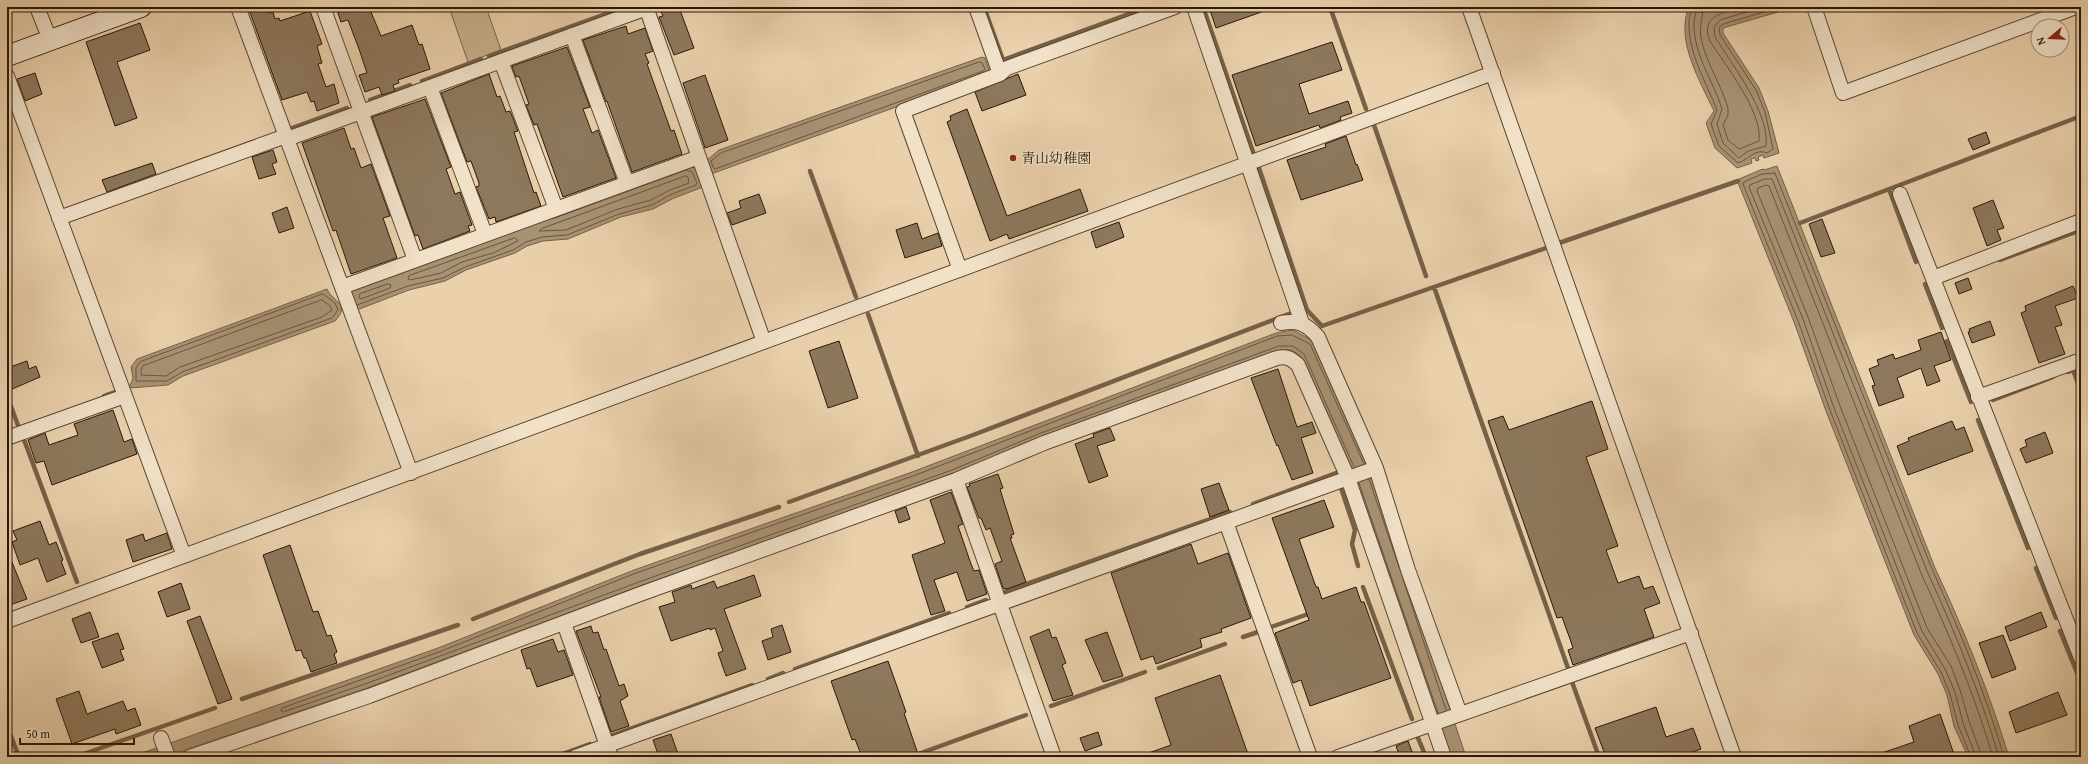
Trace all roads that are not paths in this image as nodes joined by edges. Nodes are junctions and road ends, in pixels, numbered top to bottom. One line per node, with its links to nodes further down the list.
1 (38, 7): 13 (street)
2 (141, 7): 13 (main road)
3 (238, 7): 21 (street)
4 (323, 7): 20 (street)
5 (646, 7): 12 (street); 22 (street)
6 (976, 7): 17 (street)
7 (1175, 7): 17 (street)
8 (1194, 7): 23 (street)
9 (1469, 7): 16 (street)
10 (1814, 7): 11 (street)
11 (2076, 7)
12 (572, 35): 15 (street); 24 (street)
13 (50, 40): 14 (main road)
14 (7, 56)
15 (501, 61): 19 (street); 26 (street)
16 (1492, 73): 23 (street); 50 (street)
17 (1000, 74): 31 (street)
18 (7, 76): 27 (street)
19 (430, 87): 20 (street); 29 (street)
20 (360, 112): 21 (street); 30 (street)
21 (286, 138): 27 (street); 33 (street)
22 (699, 157): 24 (street); 36 (street)
23 (1248, 164): 31 (street); 35 (street)
24 (627, 183): 26 (street)
25 (1900, 194): 32 (street)
26 (556, 209): 29 (street)
27 (59, 218): 38 (street)
28 (2081, 221): 32 (street)
29 (485, 234): 30 (street)
30 (416, 260): 33 (street)
31 (960, 270): 36 (street)
32 (1933, 278): 39 (street)
33 (342, 287): 42 (street)
34 (1281, 323): 35 (street)
35 (1302, 323): 41 (street)
36 (764, 342): 42 (street)
37 (2081, 360): 39 (street)
38 (125, 396): 40 (street); 46 (street)
39 (1978, 397): 51 (street)
40 (7, 438)
41 (1374, 468): 43 (street); 52 (street)
42 (410, 473): 46 (street)
43 (1349, 477): 44 (street); 45 (street); 53 (street)
44 (956, 480): 47 (street); 49 (street)
45 (1226, 522): 47 (street); 58 (street)
46 (184, 556): 48 (street)
47 (999, 604): 54 (street); 57 (street)
48 (7, 621)
49 (564, 623): 54 (street); 55 (street)
50 (1691, 633): 52 (street); 61 (street)
51 (2081, 658)
52 (1457, 715): 53 (street)
53 (1434, 723): 59 (street); 60 (street)
54 (609, 751): 56 (street)
55 (190, 757)
56 (575, 757)
57 (1054, 757)
58 (1310, 757)
59 (1338, 757)
60 (1444, 757)
61 (1734, 757)

